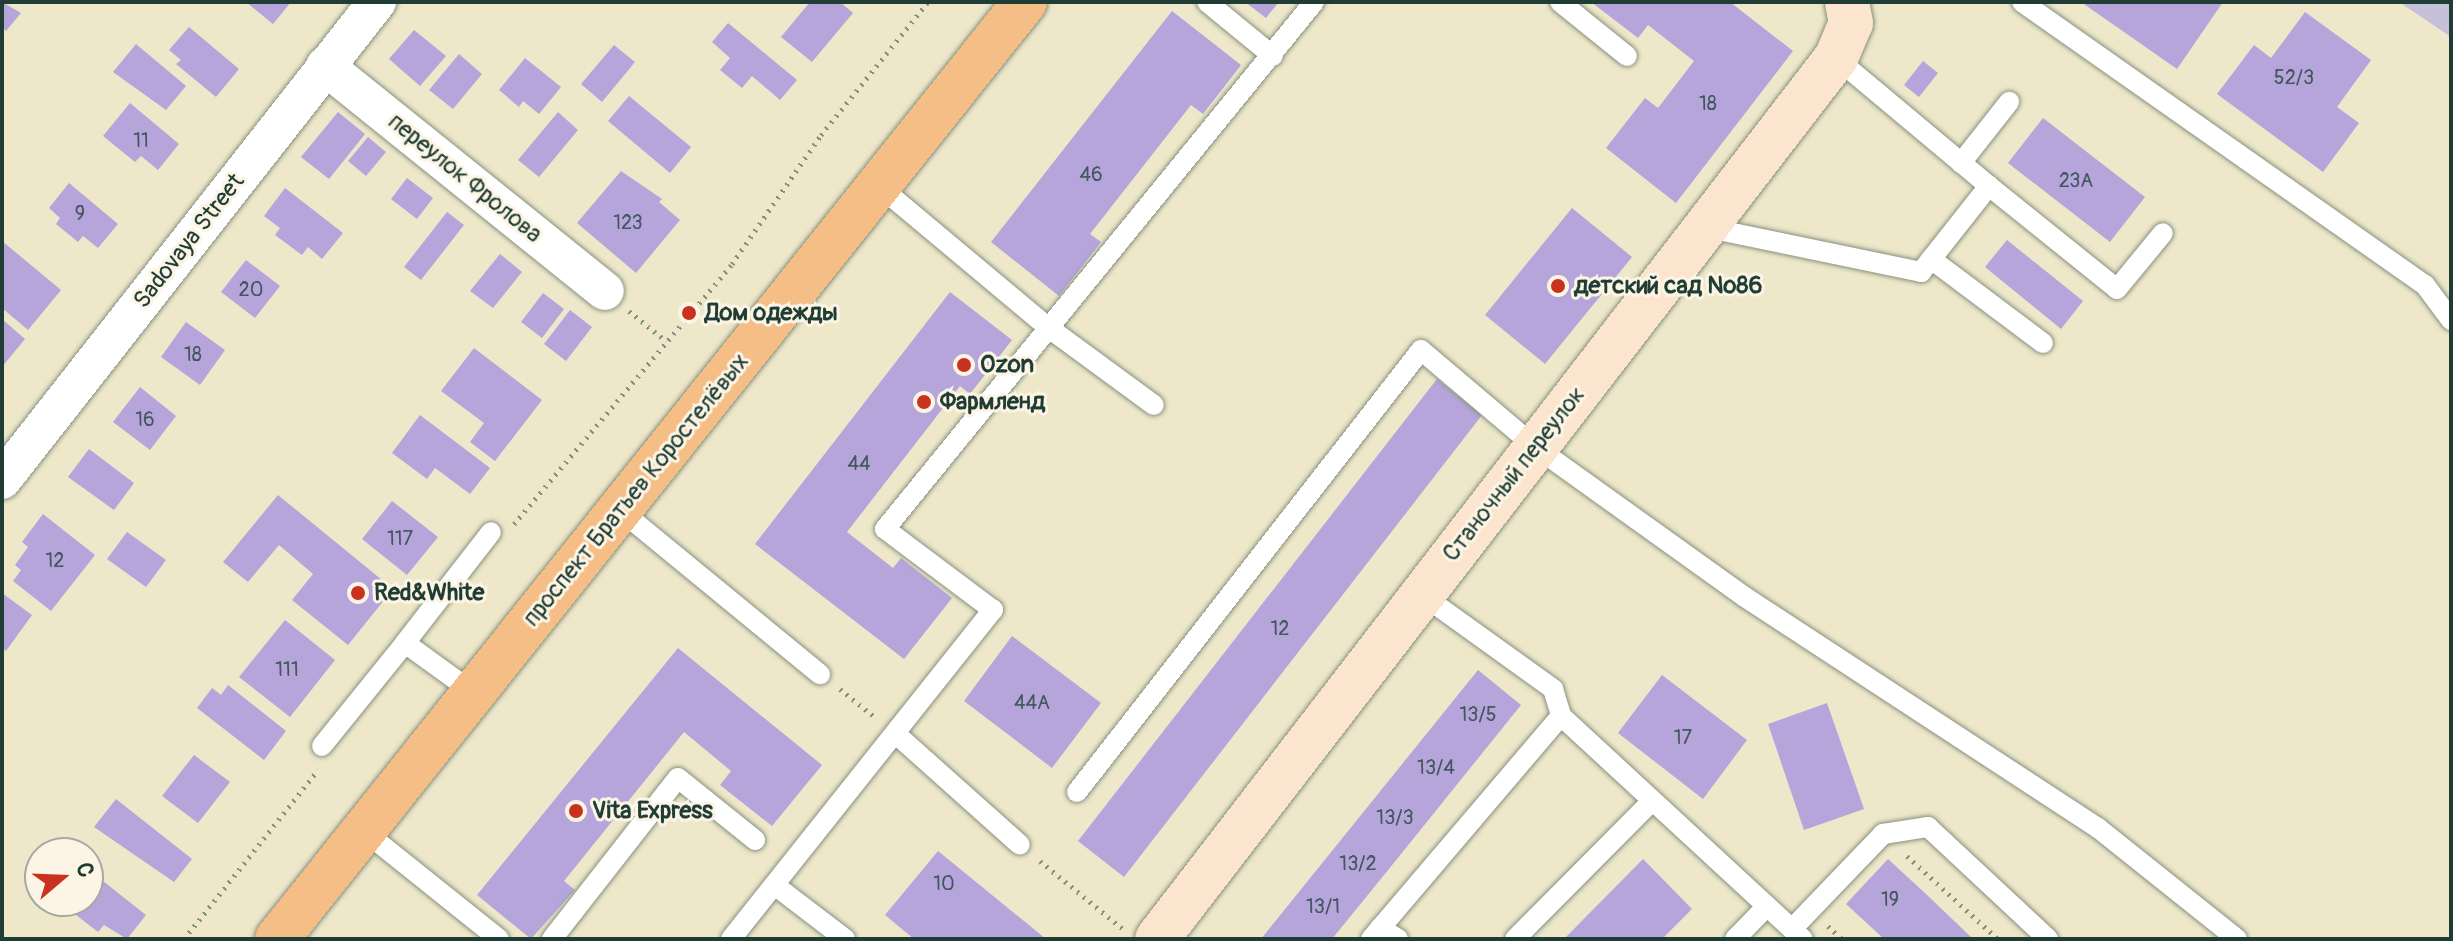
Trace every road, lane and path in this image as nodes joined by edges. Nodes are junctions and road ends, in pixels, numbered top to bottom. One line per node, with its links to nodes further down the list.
1 (377, 2): 12 (street, Sadovaya Street)
2 (928, 2): 23 (path)
3 (1025, 2): 15 (main road, проспект Братьев Коростелёвых)
4 (1207, 2): 9 (lane)
5 (1314, 2): 9 (lane)
6 (1560, 2): 10 (lane)
7 (1849, 2): 11 (main road, Станочный переулок)
8 (2022, 2): 21 (lane)
9 (1273, 56): 22 (lane)
10 (1627, 56)
11 (1836, 58): 14 (lane); 17 (main road, Станочный переулок)
12 (325, 66): 20 (street, переулок Фролова); 27 (street, Sadovaya Street)
13 (2009, 102): 14 (lane)
14 (1961, 163): 16 (lane)
15 (879, 186): 22 (lane); 28 (main road, проспект Братьев Коростелёвых)
16 (1989, 186): 18 (lane); 19 (lane)
17 (1704, 227): 19 (lane); 26 (main road, Станочный переулок)
18 (2163, 233)
19 (1931, 259): 24 (lane)
20 (605, 291): 23 (path)
21 (2451, 320)
22 (1049, 328): 25 (lane); 35 (lane)
23 (666, 341): 29 (path)
24 (2043, 343)
25 (1154, 405)
26 (1534, 446): 30 (main road, Станочный переулок); 37 (lane); 59 (lane)
27 (2, 480)
28 (620, 510): 32 (lane); 33 (main road, проспект Братьев Коростелёвых)
29 (500, 531): 31 (lane)
30 (1421, 594): 34 (lane); 45 (main road, Станочный переулок)
31 (405, 643): 33 (lane); 36 (lane)
32 (820, 674): 35 (path)
33 (474, 693): 39 (main road, проспект Братьев Коростелёвых)
34 (1561, 716): 38 (lane); 46 (lane)
35 (896, 734): 41 (lane); 43 (lane)
36 (325, 752): 48 (path)
37 (1077, 792)
38 (1651, 802): 44 (lane); 55 (lane)
39 (364, 831): 49 (main road, проспект Братьев Коростелёвых); 50 (lane)
40 (755, 840): 51 (lane)
41 (1020, 845): 45 (path)
42 (1904, 853): 57 (path)
43 (777, 887): 52 (lane); 53 (lane)
44 (1766, 907): 47 (lane); 56 (lane)
45 (1159, 933)
46 (1375, 934): 54 (lane)
47 (1798, 934): 58 (lane)
48 (184, 939)
49 (277, 939)
50 (499, 939)
51 (552, 939)
52 (731, 939)
53 (845, 939)
54 (1398, 939)
55 (1515, 939)
56 (1735, 939)
57 (1998, 939)
58 (2048, 939)
59 (2237, 939)

